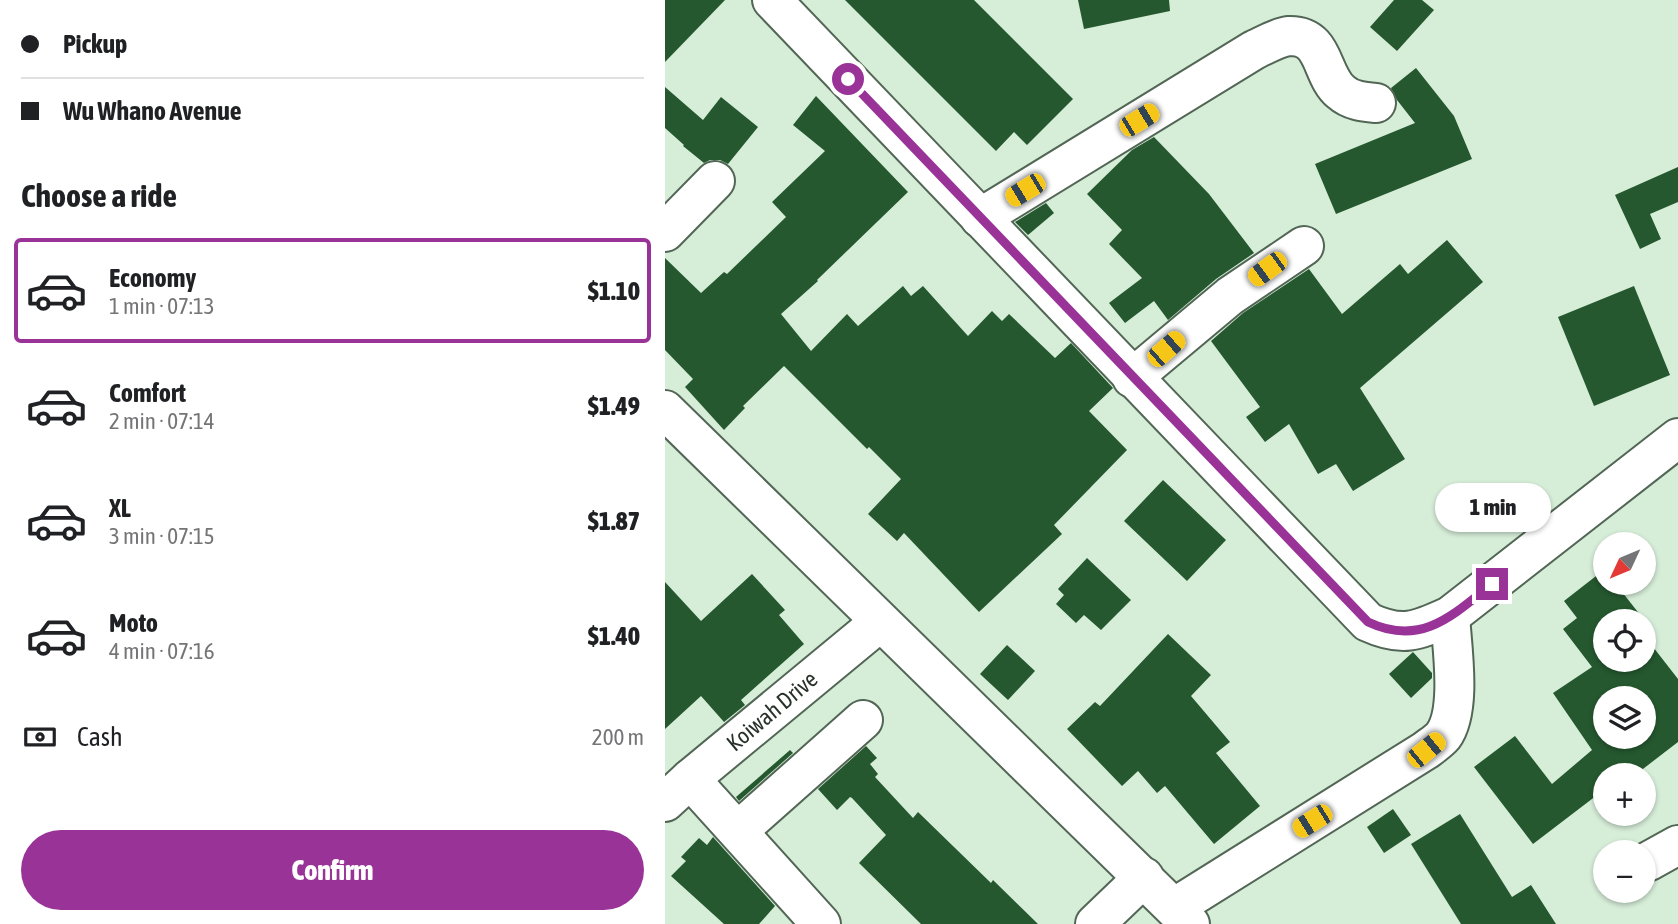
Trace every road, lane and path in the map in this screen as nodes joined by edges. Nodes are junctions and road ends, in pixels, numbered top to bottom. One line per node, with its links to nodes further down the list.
1 (772, 0): 4 (street)
2 (1376, 103): 4 (street)
3 (715, 181): 5 (street)
4 (980, 218): 7 (street)
5 (665, 232)
6 (1304, 246): 7 (street)
7 (1132, 378): 10 (street)
8 (665, 410): 11 (street)
9 (1678, 438): 10 (street)
10 (1450, 616): 16 (street)
11 (880, 622): 13 (street, Koiwah Drive); 15 (street)
12 (863, 720): 14 (street)
13 (678, 790): 14 (street)
14 (738, 831): 17 (street)
15 (1144, 877): 16 (street); 18 (street)
16 (1183, 916)
17 (821, 924)
18 (1095, 924)

